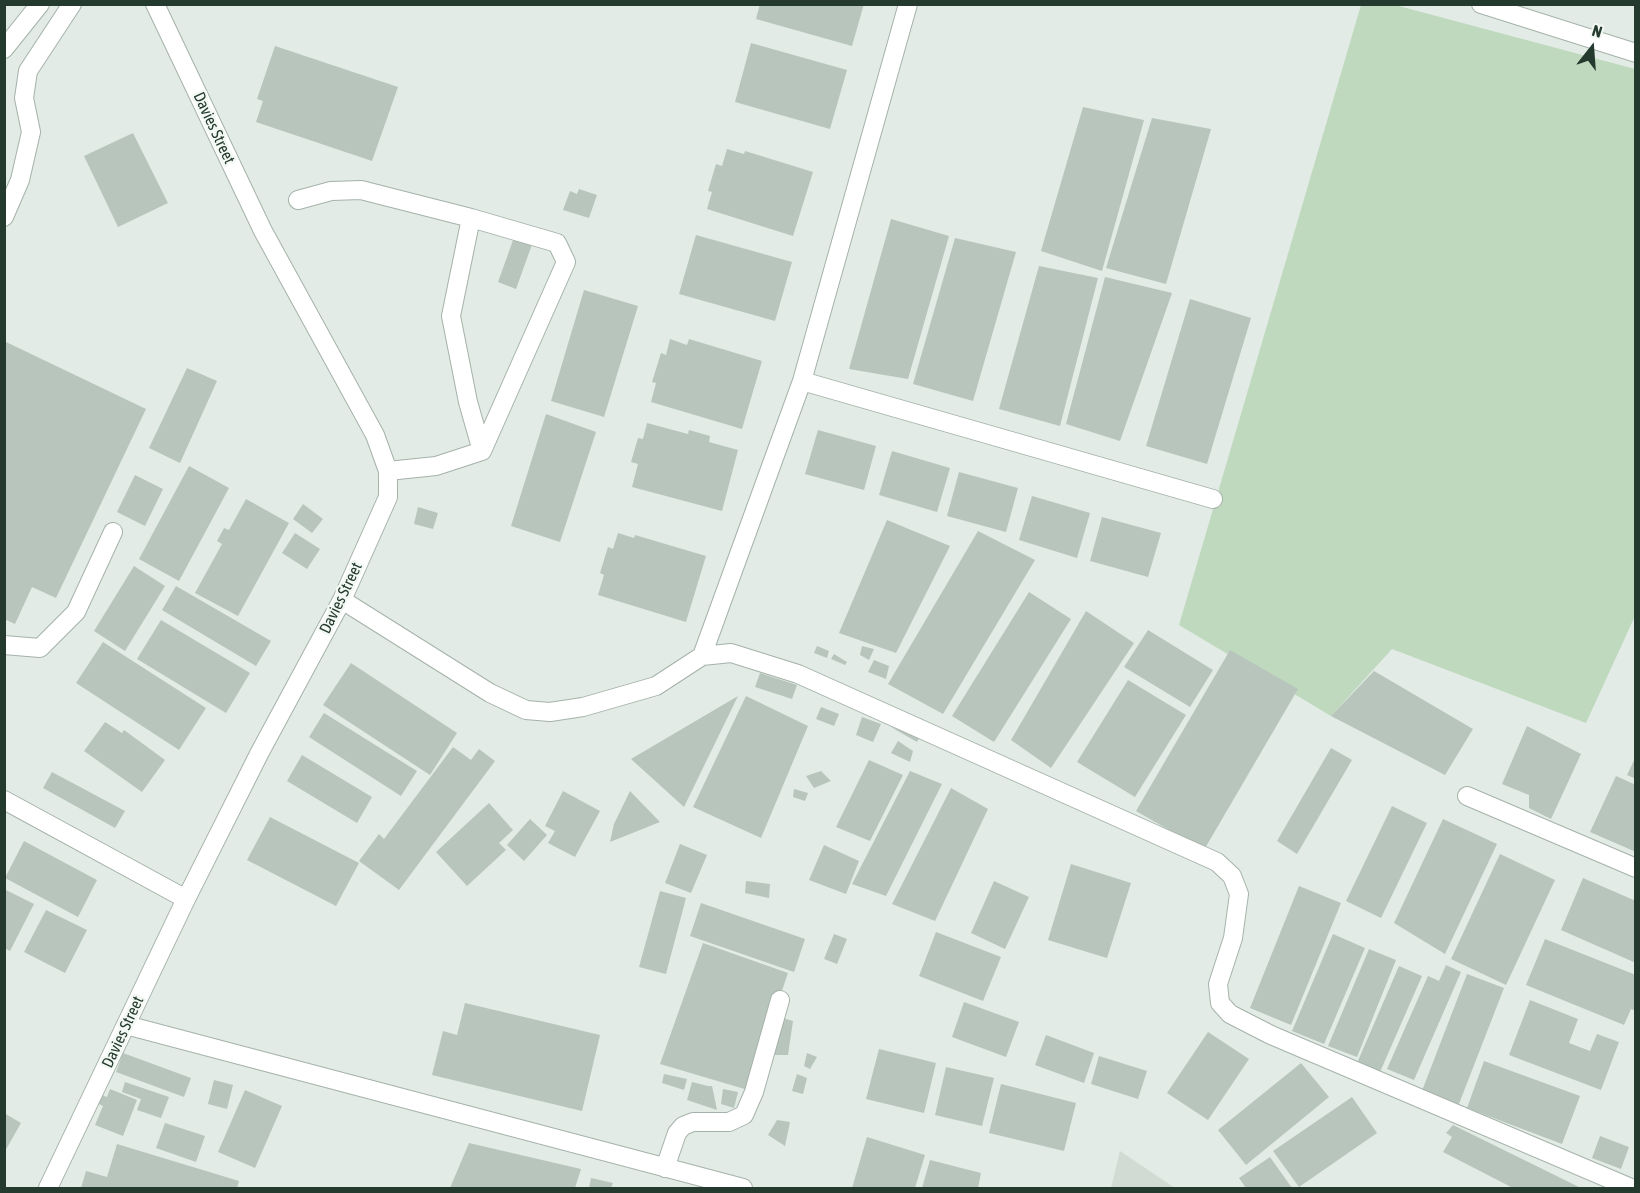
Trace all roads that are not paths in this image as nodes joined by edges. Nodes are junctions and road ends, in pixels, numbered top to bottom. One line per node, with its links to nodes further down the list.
1 (40, 4): 6 (street)
2 (72, 4): 9 (street)
3 (156, 4): 13 (street, Davies Street)
4 (908, 4): 11 (street)
5 (1481, 4): 7 (street)
6 (4, 49)
7 (1635, 52)
8 (298, 200): 10 (street)
9 (4, 217)
10 (471, 218): 12 (street); 12 (street)
11 (802, 381): 14 (street); 18 (street)
12 (482, 451): 13 (street)
13 (388, 471): 16 (street, Davies Street)
14 (1213, 499)
15 (113, 532): 17 (street)
16 (342, 600): 18 (street); 22 (street, Davies Street)
17 (4, 645)
18 (702, 656): 28 (street)
19 (1467, 796): 21 (street)
20 (4, 800): 22 (street)
21 (1635, 868)
22 (186, 899): 24 (street, Davies Street)
23 (780, 1000): 25 (street)
24 (126, 1025): 25 (street); 26 (street, Davies Street)
25 (666, 1168): 27 (street)
26 (48, 1188)
27 (743, 1188)
28 (1631, 1188)

